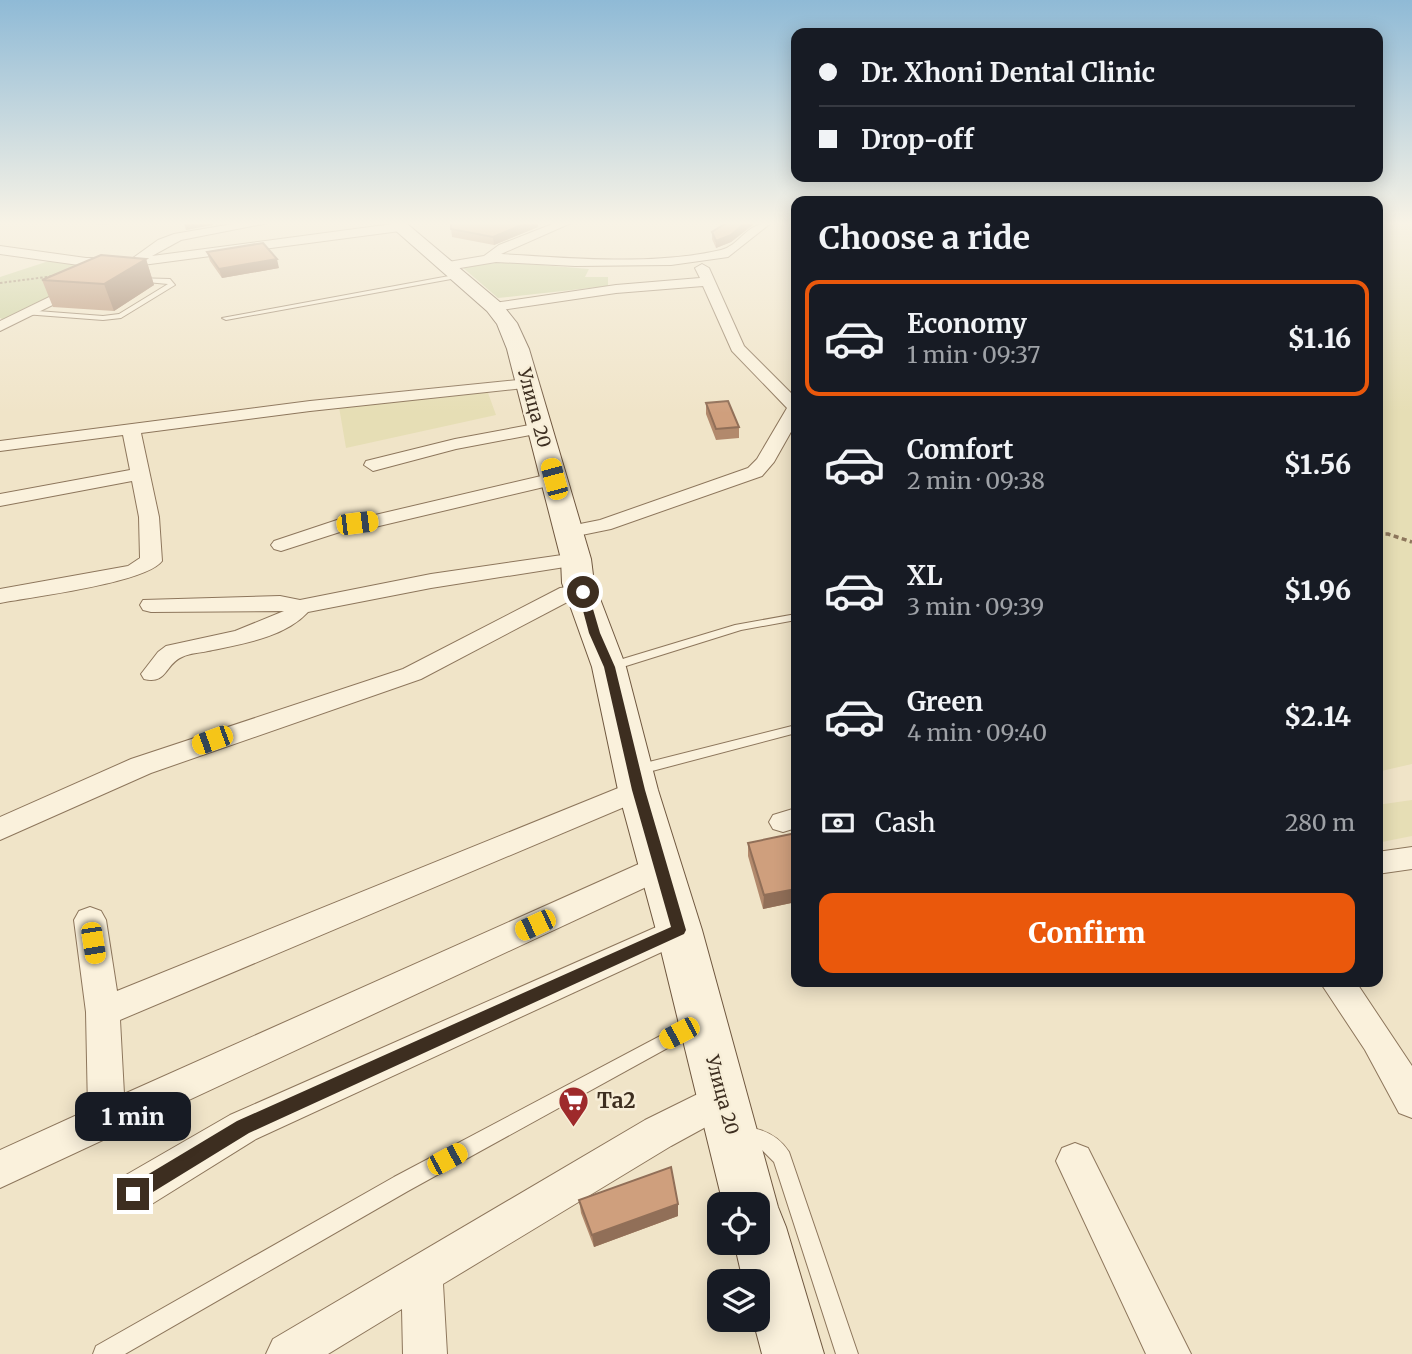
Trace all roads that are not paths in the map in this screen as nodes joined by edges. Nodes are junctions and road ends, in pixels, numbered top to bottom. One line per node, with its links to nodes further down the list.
1 (80, 286): 8 (street)
2 (170, 286): 8 (lane)
3 (380, 286): 9 (lane)
4 (471, 286): 7 (street, Улица 20)
5 (648, 286): 7 (street)
6 (710, 286): 12 (street)
7 (494, 307): 11 (street, Улица 20)
8 (24, 312): 10 (street)
9 (226, 318)
10 (0, 327)
11 (528, 384): 14 (street, Улица 20); 15 (street)
12 (791, 403)
13 (791, 417): 21 (street)
14 (540, 428): 17 (street); 19 (street, Улица 20)
15 (131, 429): 16 (street); 18 (street)
16 (0, 446)
17 (373, 465)
18 (140, 474): 20 (street); 24 (street)
19 (554, 479): 21 (street, Улица 20); 22 (street)
20 (0, 500)
21 (567, 532): 23 (street, Улица 20)
22 (281, 545)
23 (579, 576): 26 (street); 28 (street, Улица 20); 32 (street)
24 (0, 596)
25 (151, 605): 26 (street)
26 (300, 607): 29 (street)
27 (791, 618): 28 (lane)
28 (610, 667): 31 (street, Улица 20)
29 (153, 674)
30 (791, 731): 31 (lane)
31 (636, 781): 35 (street, Улица 20); 39 (street)
32 (0, 829)
33 (1412, 858): 34 (street)
34 (1383, 862)
35 (661, 867): 37 (street, Улица 20); 43 (street)
36 (90, 920): 39 (street)
37 (679, 930): 40 (street, Улица 20); 47 (street)
38 (1340, 987): 41 (street)
39 (103, 1013): 43 (street)
40 (702, 1021): 42 (street, Улица 20); 50 (lane)
41 (1412, 1101)
42 (727, 1117): 46 (street, Улица 20); 49 (street); 54 (lane)
43 (107, 1121): 45 (street)
44 (1075, 1161): 55 (street)
45 (0, 1169)
46 (748, 1192)
47 (133, 1194)
48 (766, 1255): 53 (street)
49 (422, 1274): 51 (street); 52 (street)
50 (104, 1354)
51 (288, 1354)
52 (425, 1354)
53 (793, 1354)
54 (847, 1354)
55 (1169, 1354)

